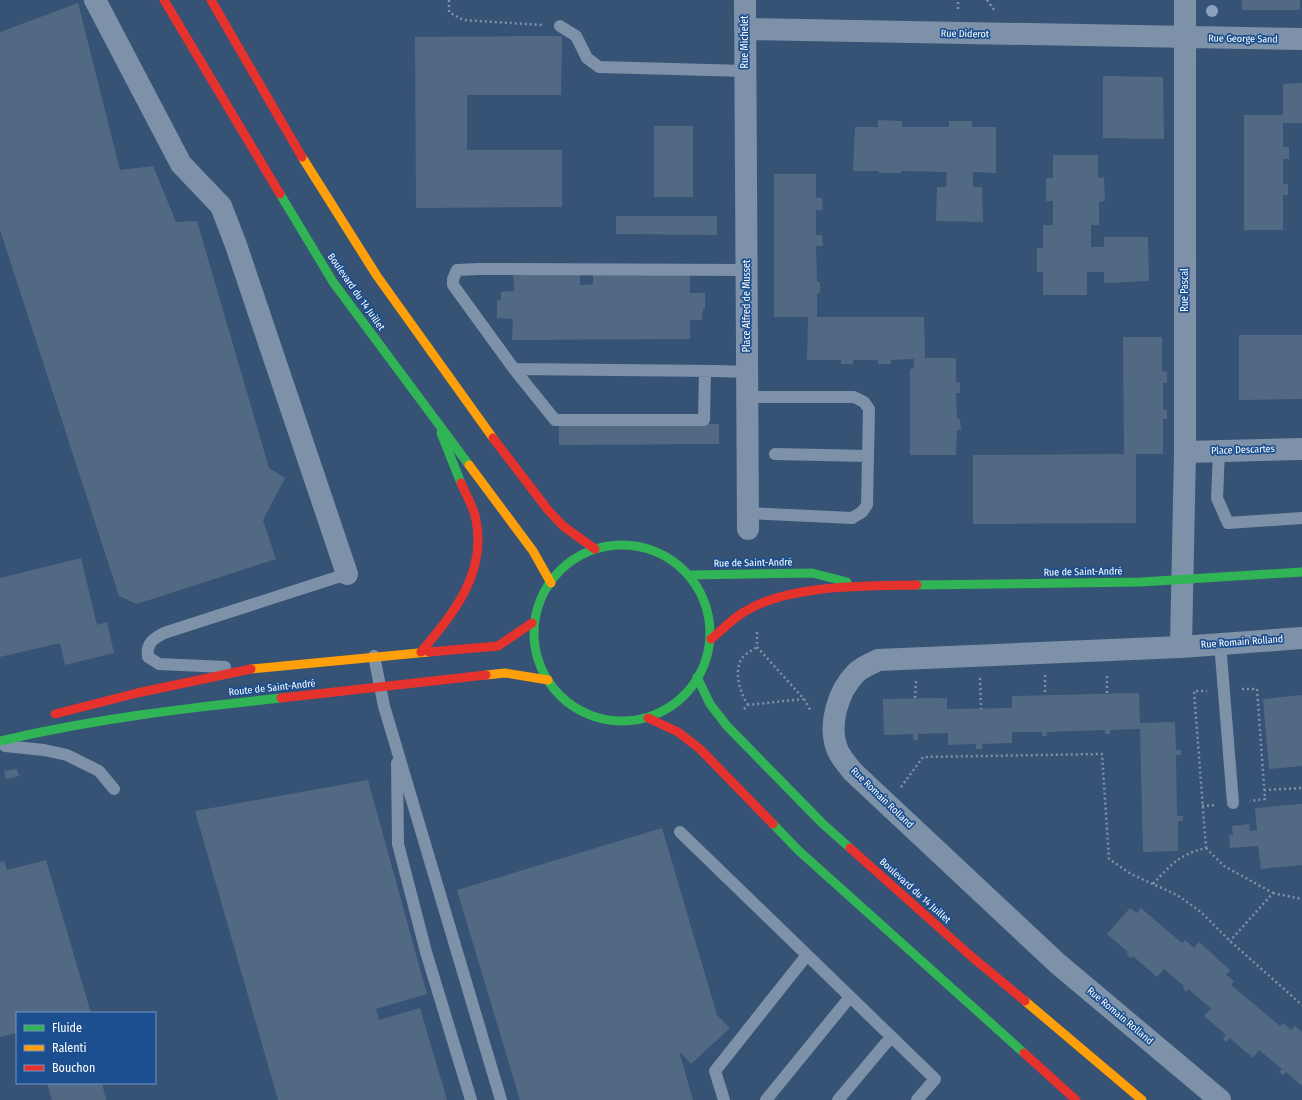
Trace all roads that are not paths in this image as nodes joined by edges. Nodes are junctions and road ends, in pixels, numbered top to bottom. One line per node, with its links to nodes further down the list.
1 (96, 0): 26 (street)
2 (164, 0): 16 (main road, Boulevard du 14 Juillet)
3 (211, 0): 24 (main road)
4 (745, 0): 7 (street, Rue Michelet)
5 (1185, 0): 8 (street, Rue Pascal)
6 (560, 26): 10 (lane)
7 (746, 29): 8 (street, Rue Diderot); 10 (street, Rue Michelet)
8 (1185, 38): 9 (street, Rue George Sand); 19 (street, Rue Pascal)
9 (1302, 39)
10 (746, 77): 11 (street, Place Alfred de Musset)
11 (747, 270): 12 (lane); 14 (street, Place Alfred de Musset)
12 (514, 369): 13 (lane); 13 (lane)
13 (704, 371): 14 (lane)
14 (747, 372): 15 (street, Place Alfred de Musset)
15 (747, 397): 21 (lane); 23 (street, Place Alfred de Musset)
16 (437, 423): 29 (main road, Boulevard du 14 Juillet); 36 (main road)
17 (1302, 449): 18 (street, Place Descartes)
18 (1219, 451): 19 (street, Place Descartes); 22 (lane)
19 (1185, 452): 28 (street, Rue Pascal)
20 (775, 454): 21 (lane)
21 (868, 456): 23 (lane)
22 (1302, 518)
23 (748, 521)
24 (596, 549): 27 (main road); 29 (main road)
25 (1302, 572): 28 (main road, Rue de Saint-André)
26 (347, 574): 38 (lane)
27 (690, 575): 30 (main road, Rue de Saint-André); 33 (main road)
28 (1183, 579): 30 (main road, Rue de Saint-André); 35 (street)
29 (551, 583): 31 (main road)
30 (864, 586): 33 (main road, Rue de Saint-André)
31 (532, 623): 36 (main road, Route de Saint-André); 40 (main road)
32 (1302, 638): 34 (street, Rue Romain Rolland)
33 (711, 639): 39 (main road)
34 (1220, 644): 35 (street, Rue Romain Rolland); 48 (lane)
35 (1182, 646): 61 (street, Rue Romain Rolland)
36 (421, 652): 37 (main road, Route de Saint-André)
37 (374, 656): 38 (main road, Route de Saint-André); 41 (lane)
38 (248, 668): 42 (main road, Route de Saint-André)
39 (697, 677): 43 (main road); 60 (main road, Boulevard du 14 Juillet)
40 (548, 680): 41 (main road, Route de Saint-André); 43 (main road)
41 (381, 687): 44 (main road, Route de Saint-André); 46 (lane)
42 (48, 716)
43 (648, 718): 59 (main road)
44 (0, 741)
45 (0, 746): 47 (lane)
46 (397, 748): 53 (lane); 54 (lane)
47 (114, 789)
48 (1233, 803)
49 (680, 832): 50 (lane)
50 (807, 955): 51 (lane); 55 (lane)
51 (850, 997): 52 (lane); 56 (lane)
52 (891, 1037): 57 (lane); 58 (lane)
53 (471, 1100)
54 (502, 1100)
55 (724, 1100)
56 (766, 1100)
57 (838, 1100)
58 (917, 1100)
59 (1076, 1100)
60 (1142, 1100)
61 (1220, 1100)

